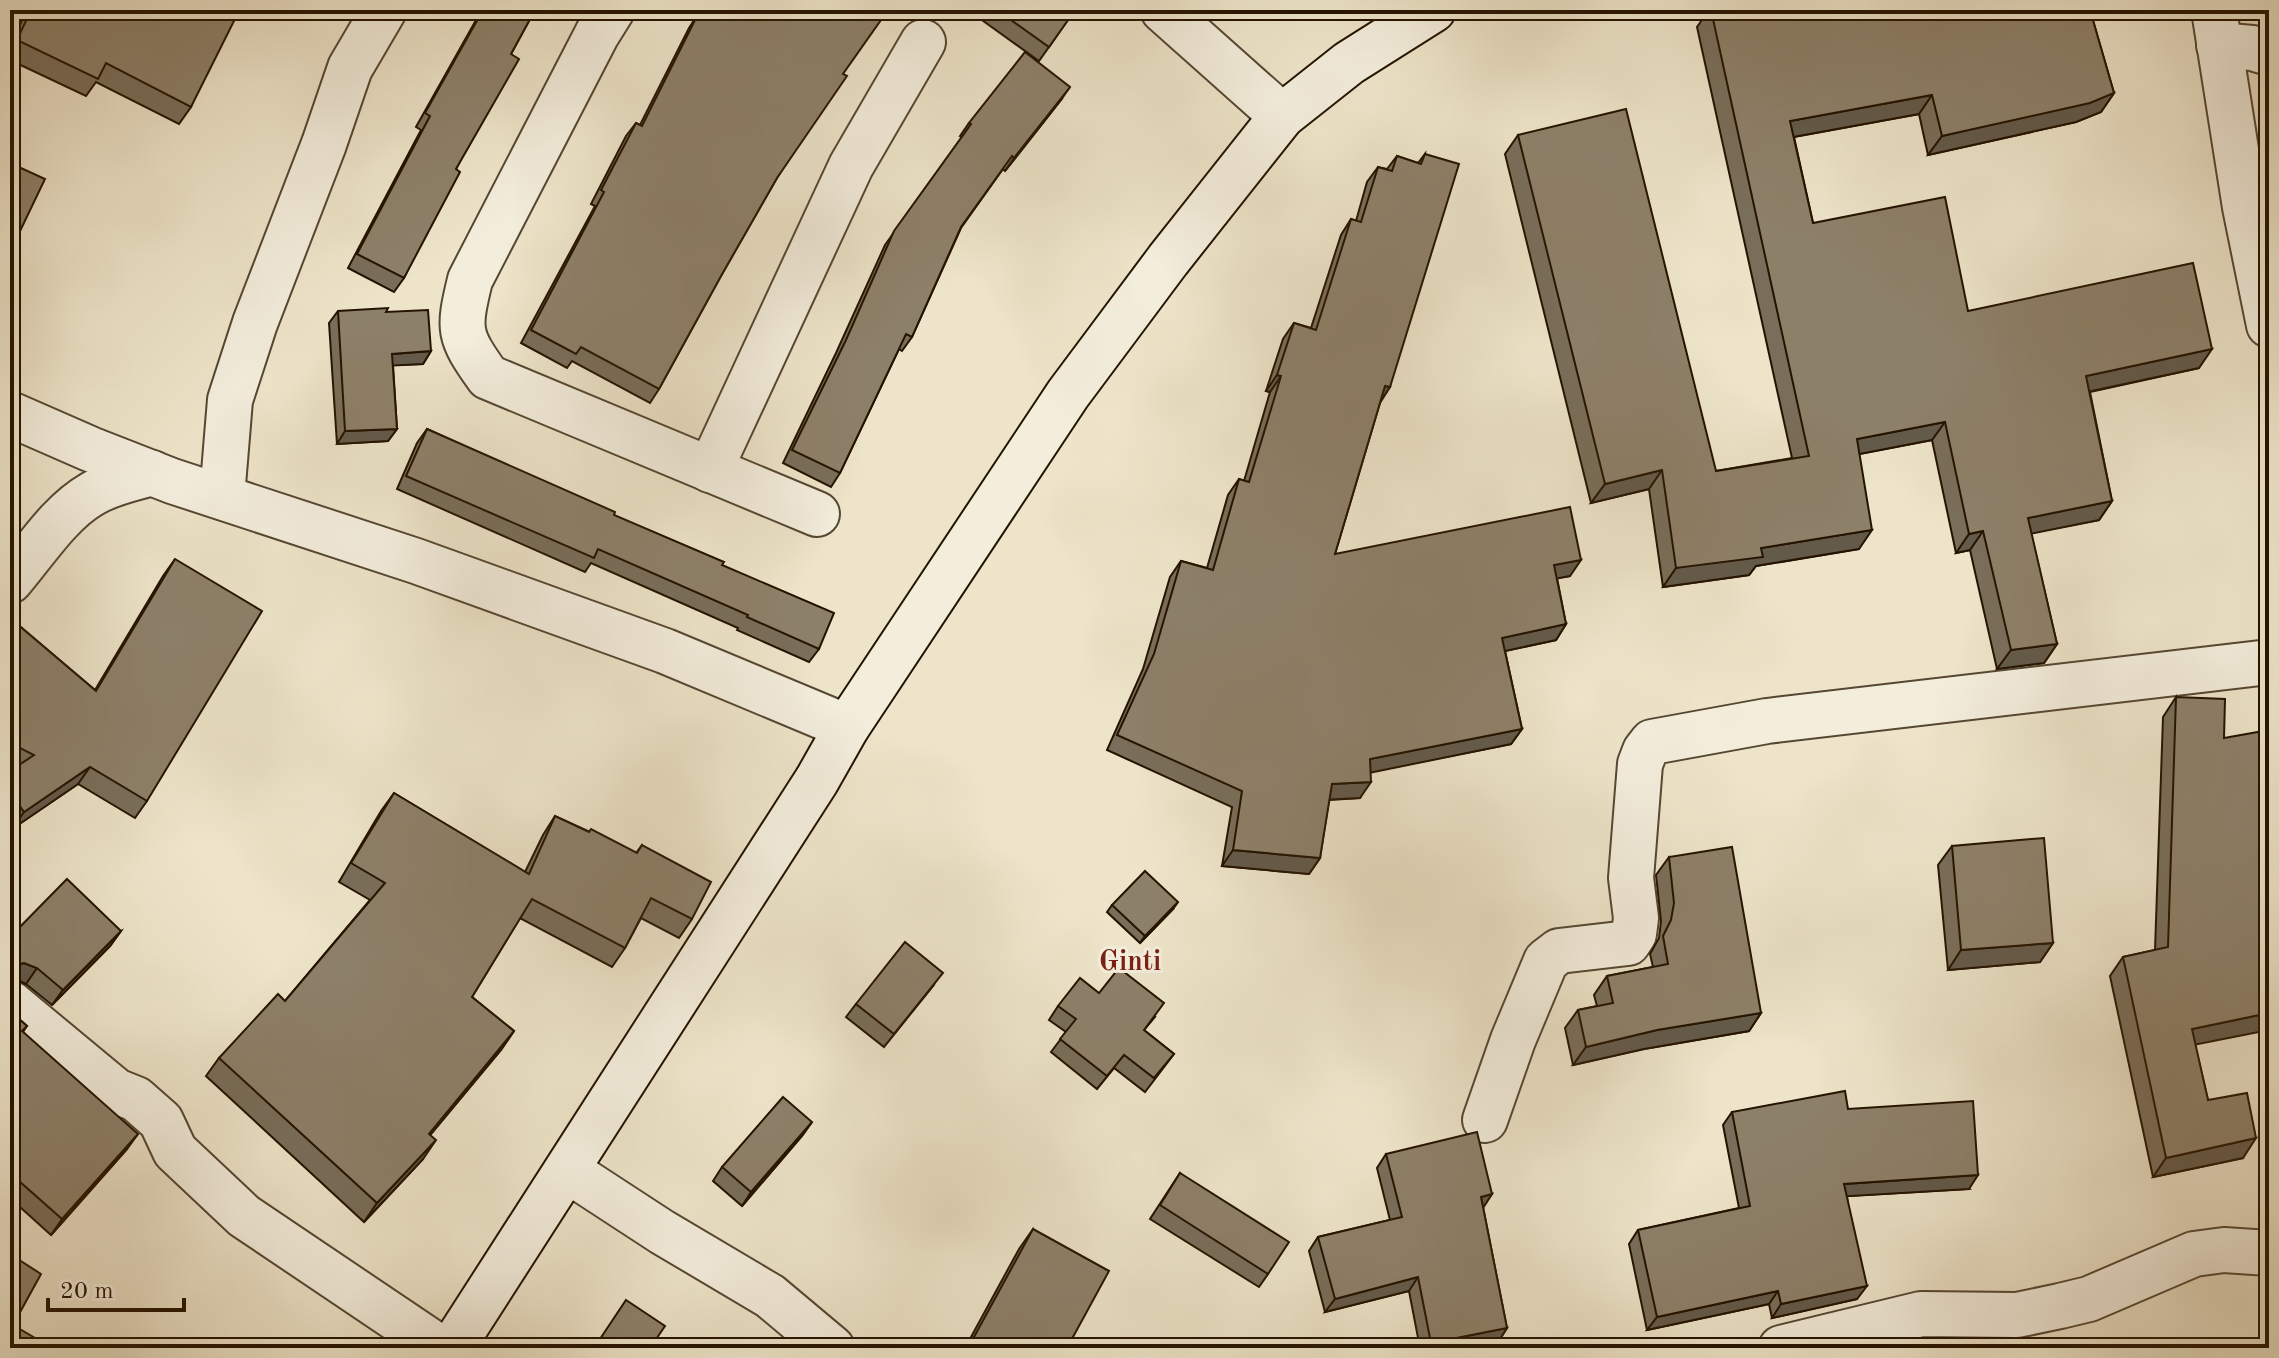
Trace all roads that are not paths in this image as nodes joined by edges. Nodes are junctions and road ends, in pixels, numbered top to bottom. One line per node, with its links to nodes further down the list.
1 (384, 10): 13 (street)
2 (612, 10): 11 (street)
3 (1163, 10): 8 (street)
4 (1433, 10): 8 (street)
5 (2217, 27): 7 (street); 9 (street)
6 (923, 42): 11 (street)
7 (2269, 53)
8 (1282, 116): 17 (street)
9 (2269, 325)
10 (10, 414): 12 (street)
11 (710, 470): 14 (street)
12 (152, 473): 13 (street); 15 (street)
13 (222, 497): 17 (street)
14 (817, 514)
15 (10, 581)
16 (2269, 662): 19 (street)
17 (847, 727): 20 (street)
18 (10, 1003): 22 (street)
19 (1485, 1120)
20 (567, 1170): 23 (street); 24 (street)
21 (2269, 1253): 25 (street)
22 (440, 1348)
23 (452, 1348)
24 (832, 1348)
25 (1781, 1348)

